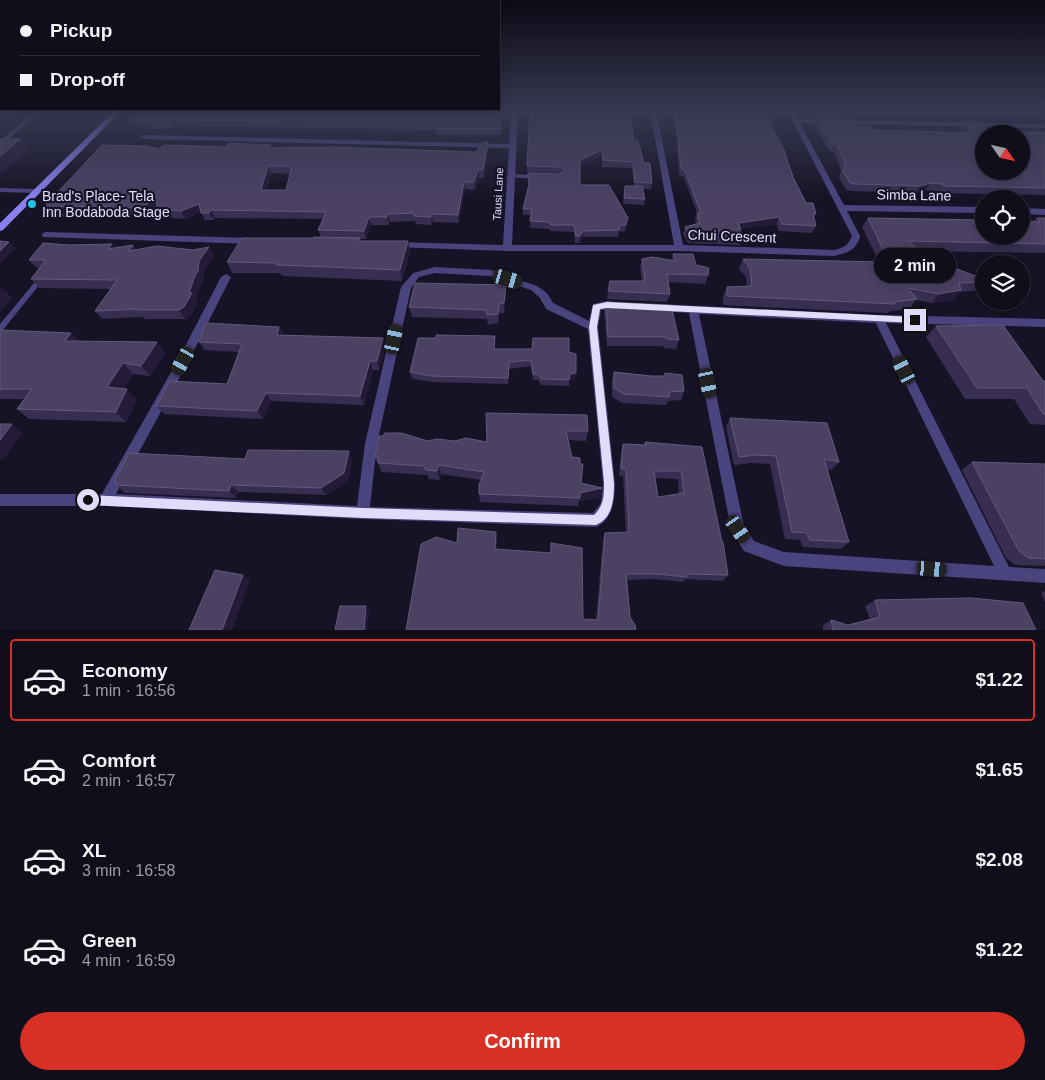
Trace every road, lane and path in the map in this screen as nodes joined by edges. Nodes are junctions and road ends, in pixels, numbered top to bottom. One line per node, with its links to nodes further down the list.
1 (89, 139): 10 (street)
2 (242, 139): 6 (street)
3 (513, 139): 6 (street, Tausi Lane)
4 (659, 139): 20 (street, Chui Crescent)
5 (806, 139): 11 (street)
6 (512, 146): 7 (street, Tausi Lane)
7 (510, 176): 8 (lane); 19 (street, Tausi Lane)
8 (544, 177)
9 (0, 190): 10 (street)
10 (35, 191): 15 (street)
11 (843, 208): 12 (street, Simba Lane); 20 (street, Chui Crescent)
12 (975, 210)
13 (1030, 211): 14 (street)
14 (1045, 212)
15 (0, 228)
16 (46, 235): 17 (street)
17 (266, 241)
18 (386, 244): 19 (street)
19 (507, 248): 20 (street)
20 (679, 248)
21 (226, 277): 31 (street)
22 (41, 278): 29 (lane)
23 (632, 307): 28 (street)
24 (650, 308): 25 (street)
25 (693, 310): 26 (street); 33 (street)
26 (879, 319): 27 (street); 33 (street)
27 (1045, 323)
28 (593, 327): 32 (street); 32 (street)
29 (0, 329)
30 (0, 500): 31 (street)
31 (106, 500): 32 (street)
32 (363, 513)
33 (1005, 574): 34 (street)
34 (1045, 576)

